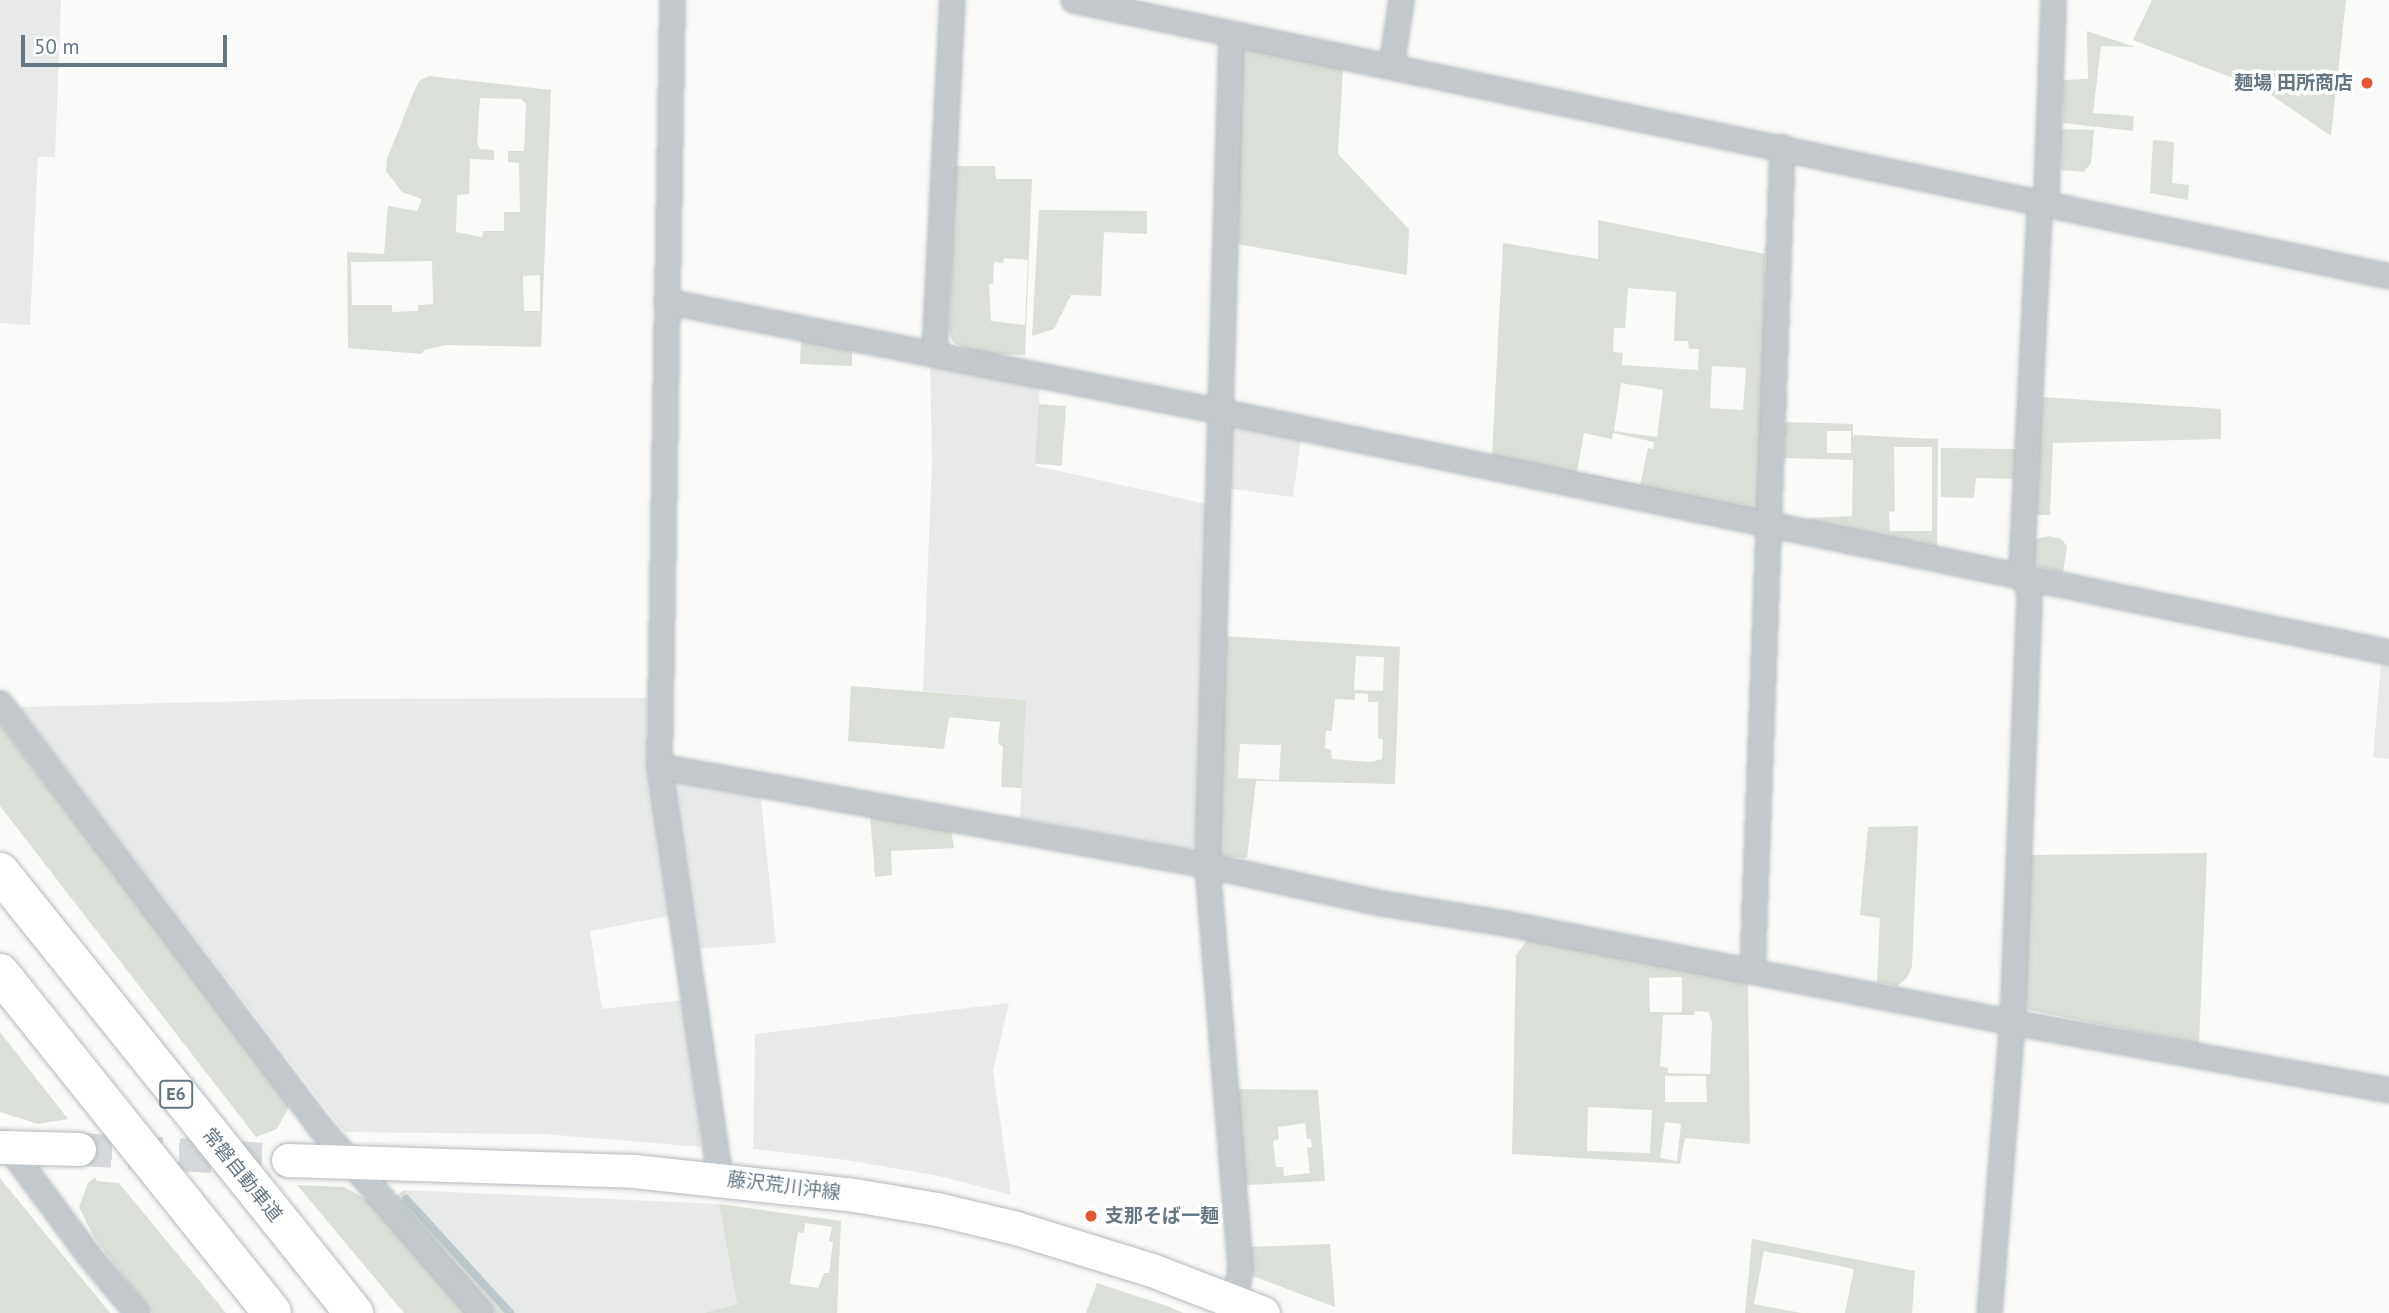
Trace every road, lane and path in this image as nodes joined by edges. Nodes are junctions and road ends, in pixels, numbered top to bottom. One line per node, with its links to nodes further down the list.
1 (672, 0): 11 (street)
2 (952, 0): 12 (street)
3 (1073, 0): 6 (street)
4 (1401, 0): 7 (street)
5 (2053, 0): 9 (street)
6 (1231, 33): 7 (street); 13 (street)
7 (1391, 66): 8 (street)
8 (1782, 147): 9 (street); 14 (street)
9 (2043, 202): 10 (street); 15 (street)
10 (2389, 276)
11 (666, 301): 12 (street); 18 (street)
12 (934, 353): 13 (street)
13 (1220, 411): 14 (street); 19 (street)
14 (1768, 525): 15 (street); 21 (street)
15 (2026, 579): 16 (street); 23 (street)
16 (2389, 652)
17 (0, 703): 28 (street)
18 (659, 766): 19 (street); 29 (street)
19 (1207, 865): 21 (street); 30 (street)
20 (0, 872): 33 (highway, 常磐自動車道 / E6)
21 (1752, 971): 23 (street)
22 (0, 973): 32 (highway)
23 (2012, 1022): 24 (street); 35 (street)
24 (2389, 1090)
25 (3, 1143): 26 (main road); 31 (street)
26 (79, 1149)
27 (288, 1160): 28 (main road, 藤沢荒川沖線)
28 (349, 1161): 29 (main road, 藤沢荒川沖線); 34 (street)
29 (720, 1178): 30 (main road, 藤沢荒川沖線)
30 (1249, 1307)
31 (137, 1313)
32 (272, 1313)
33 (354, 1313)
34 (481, 1313)
35 (1989, 1313)

